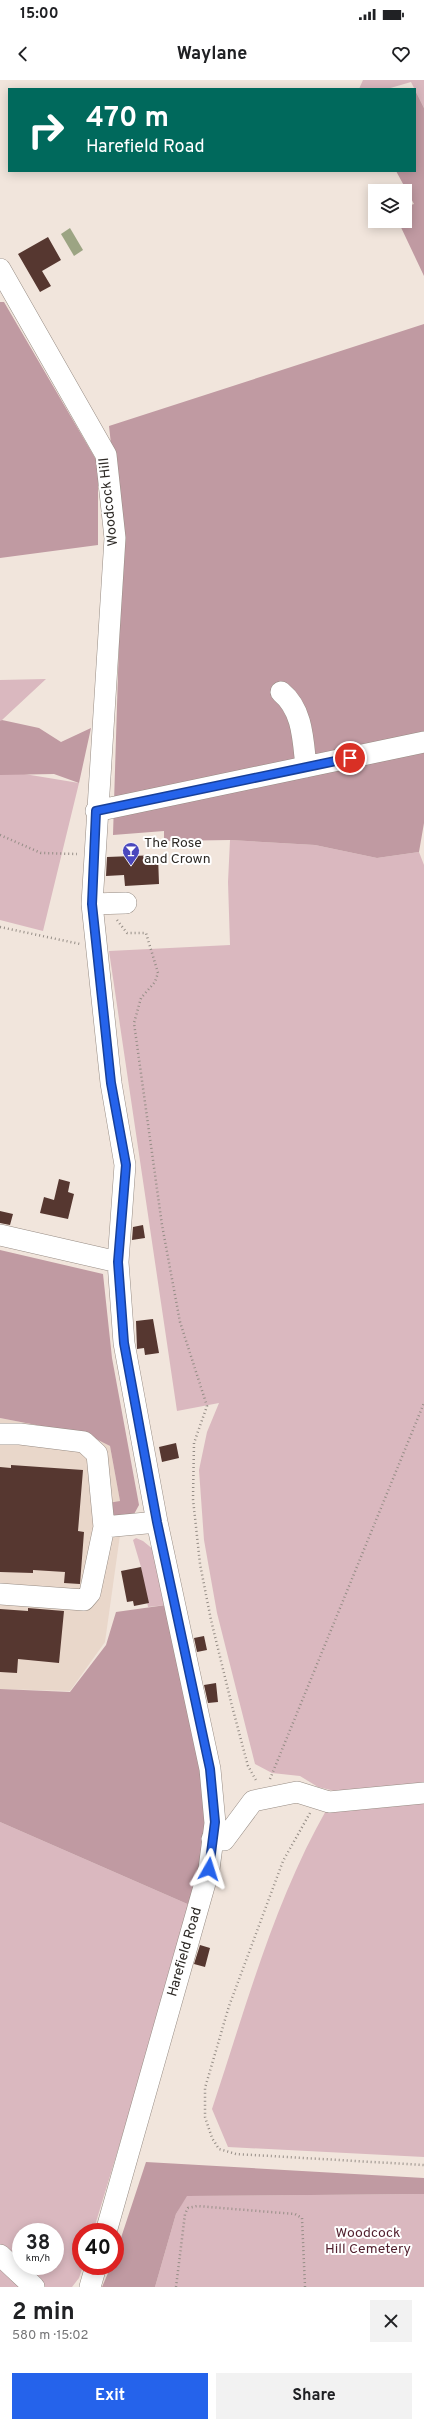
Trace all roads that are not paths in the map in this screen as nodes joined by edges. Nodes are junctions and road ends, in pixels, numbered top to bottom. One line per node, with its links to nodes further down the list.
1 (0, 268): 5 (street, Woodcock Hill)
2 (281, 692): 4 (street)
3 (424, 742): 4 (street)
4 (306, 767): 5 (street)
5 (96, 811): 6 (street, Harefield Road)
6 (92, 904): 7 (street); 9 (street, Harefield Road)
7 (120, 909)
8 (0, 1235): 9 (street)
9 (118, 1262): 11 (street, Harefield Road)
10 (0, 1434): 12 (street)
11 (157, 1522): 12 (street); 15 (street, Harefield Road)
12 (104, 1527): 13 (street)
13 (0, 1594)
14 (424, 1793): 15 (street)
15 (212, 1839): 16 (street, Harefield Road)
16 (109, 2223)
17 (0, 2255): 19 (street)
18 (93, 2275): 20 (street)
19 (34, 2287)
20 (90, 2287)

